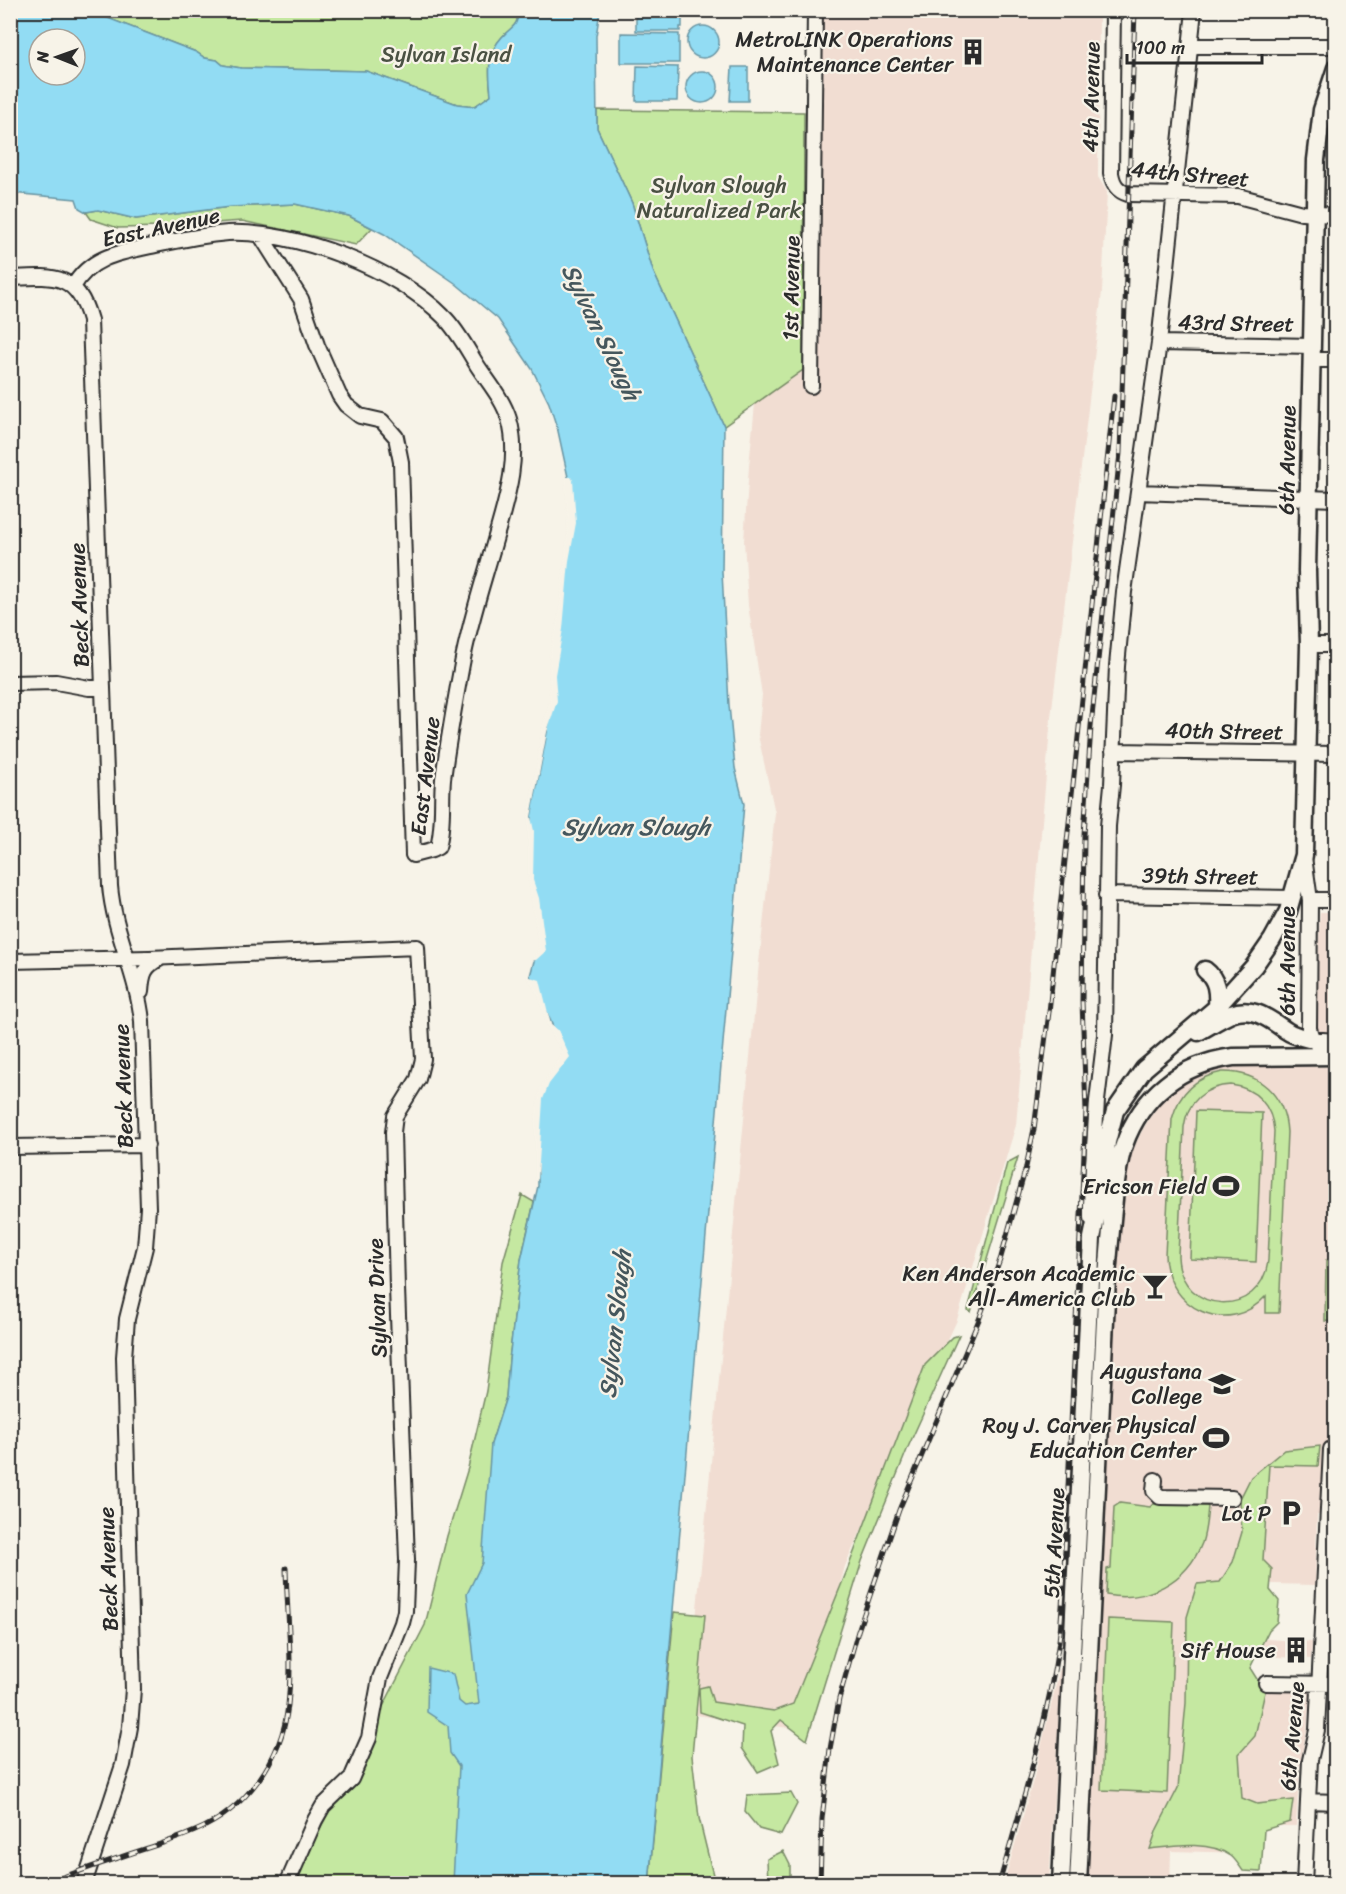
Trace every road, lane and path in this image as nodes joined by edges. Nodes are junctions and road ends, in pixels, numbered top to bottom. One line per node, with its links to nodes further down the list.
1 (815, 10): 17 (street, 1st Avenue)
2 (1113, 10): 7 (street, 4th Avenue)
3 (1194, 10): 4 (street)
4 (1190, 46): 5 (street); 8 (street)
5 (1335, 46)
6 (1335, 68): 9 (main road, 6th Avenue)
7 (1114, 184): 8 (street, 44th Street)
8 (1175, 193): 9 (street, 44th Street); 14 (street)
9 (1315, 214): 10 (street, 44th Street); 15 (main road, 6th Avenue)
10 (1335, 215)
11 (261, 236): 11 (street, East Avenue); 13 (street, East Avenue)
12 (10, 278): 13 (street)
13 (73, 287): 24 (street, Beck Avenue)
14 (1159, 343): 15 (street, 43rd Street); 18 (street)
15 (1312, 353): 16 (street, 43rd Street); 19 (main road, 6th Avenue)
16 (1335, 360)
17 (811, 386)
18 (1138, 492): 19 (street); 25 (street)
19 (1309, 498): 20 (street); 21 (main road, 6th Avenue)
20 (1335, 499)
21 (1309, 645): 22 (street); 26 (main road, 6th Avenue)
22 (1335, 645)
23 (10, 683): 24 (street)
24 (103, 688): 34 (street, Beck Avenue)
25 (1113, 751): 26 (street, 40th Street); 29 (street)
26 (1307, 753): 27 (street, 40th Street); 28 (main road, 6th Avenue)
27 (1335, 754)
28 (1304, 855): 30 (main road, 6th Avenue); 31 (street, 6th Avenue)
29 (1106, 895): 30 (street, 39th Street); 45 (street)
30 (1293, 898): 38 (main road, 6th Avenue)
31 (1310, 900): 32 (street); 39 (street, 6th Avenue)
32 (1335, 900)
33 (160, 957): 34 (street, Sylvan Drive); 37 (street); 55 (street, Sylvan Drive)
34 (126, 958): 35 (street, Sylvan Drive); 37 (street, Beck Avenue)
35 (10, 961)
36 (1205, 970): 38 (main road)
37 (140, 1006): 43 (street, Beck Avenue)
38 (1217, 1007): 41 (main road, 6th Avenue)
39 (1311, 1040): 40 (street); 41 (main road); 42 (street, 6th Avenue)
40 (1335, 1041)
41 (1168, 1047): 45 (main road, 5th Avenue)
42 (1335, 1055): 57 (main road, 5th Avenue)
43 (147, 1145): 44 (street); 54 (street, Beck Avenue)
44 (10, 1147)
45 (1092, 1238): 56 (main road, 5th Avenue)
46 (1333, 1449): 50 (street, 6th Avenue)
47 (1155, 1480): 48 (street)
48 (1232, 1498)
49 (1266, 1683): 50 (street)
50 (1320, 1684): 51 (street); 52 (street, 6th Avenue)
51 (1335, 1684)
52 (1308, 1801): 53 (street); 58 (street, 6th Avenue)
53 (1335, 1802)
54 (84, 1884)
55 (287, 1884)
56 (1061, 1884)
57 (1078, 1884)
58 (1304, 1884)

